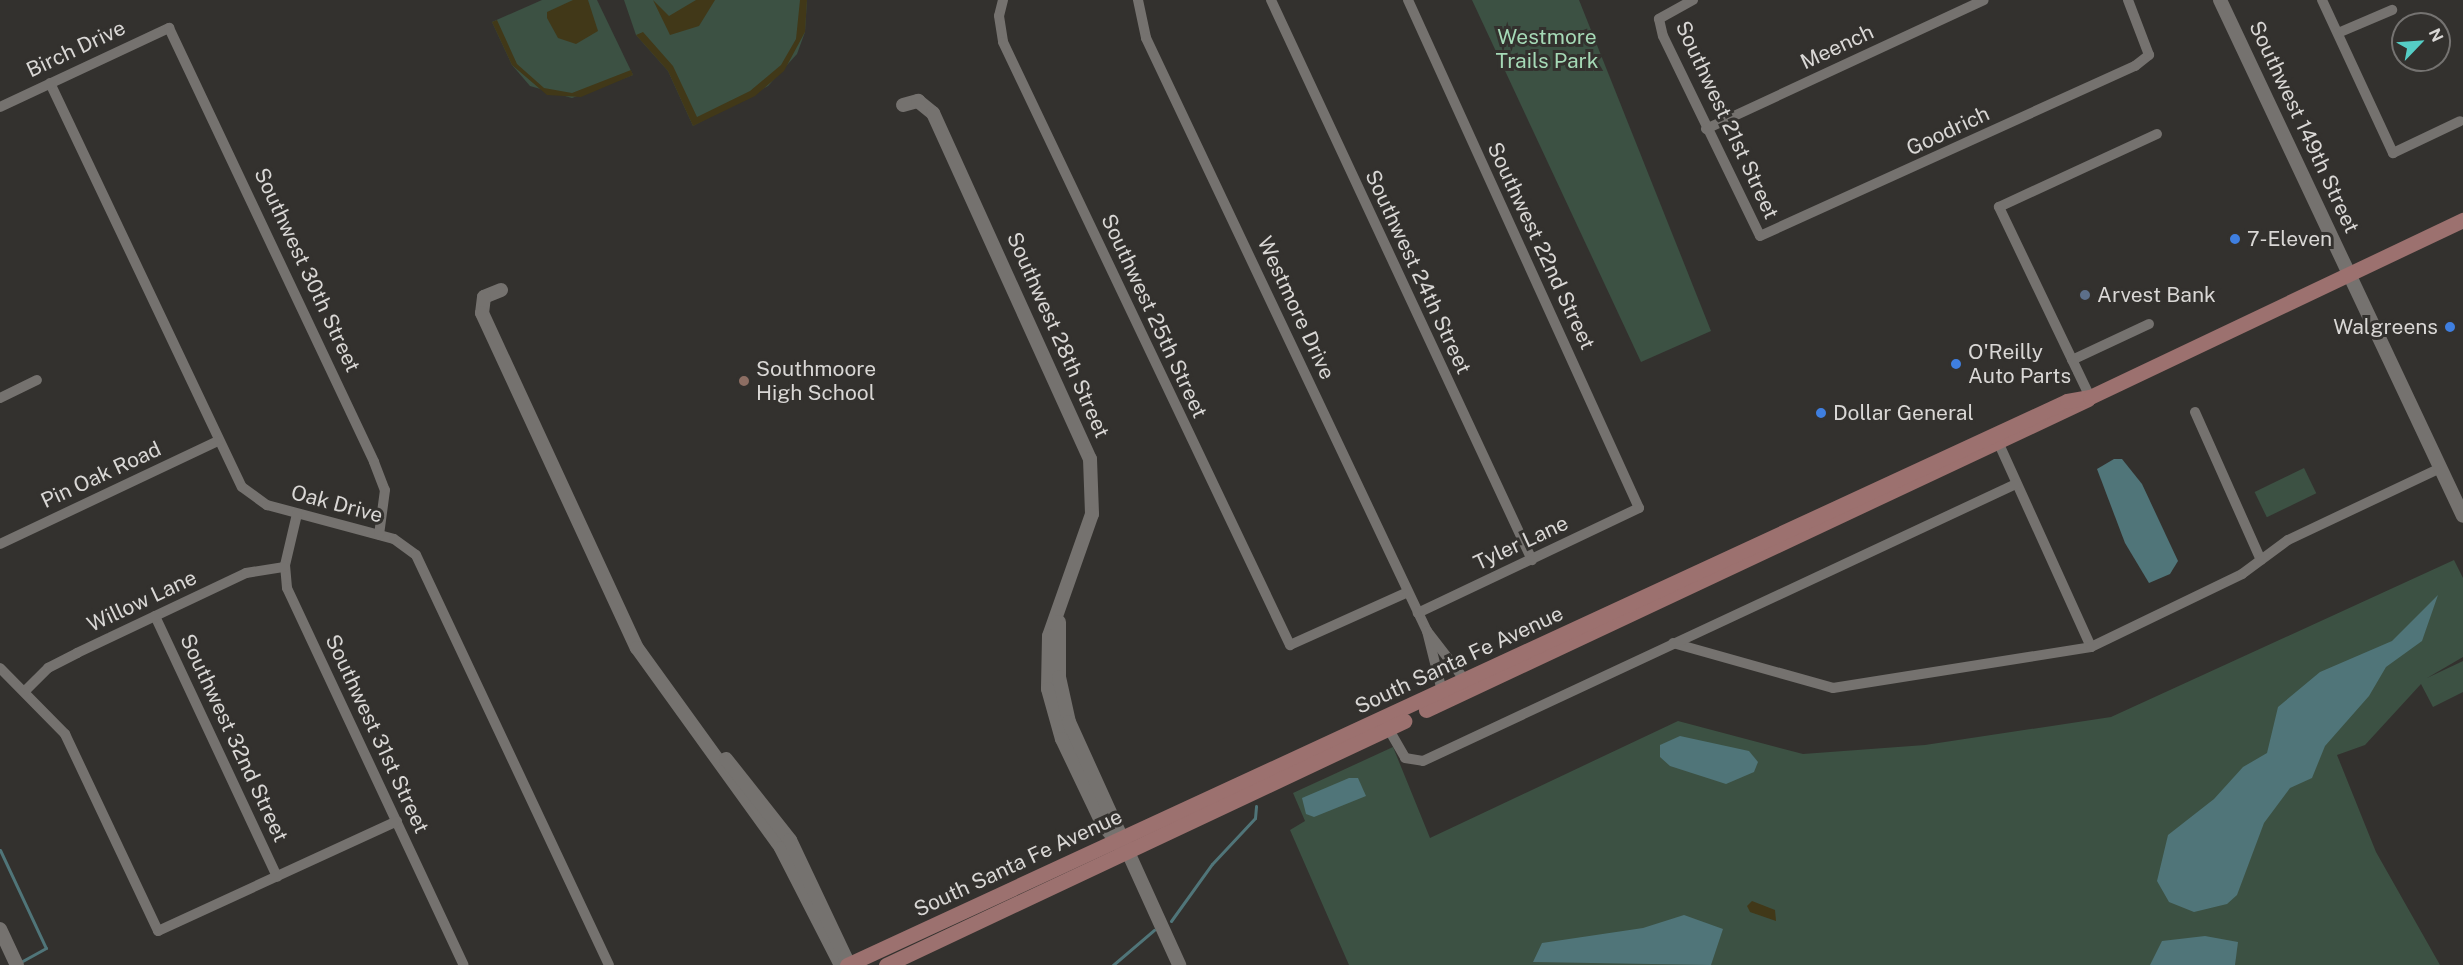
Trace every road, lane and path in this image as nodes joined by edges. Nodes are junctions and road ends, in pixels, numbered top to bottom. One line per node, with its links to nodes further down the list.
1 (1003, 0): 41 (street, Southwest 25th Street)
2 (1138, 0): 41 (street, Westmore Drive)
3 (1271, 0): 38 (street, Southwest 24th Street)
4 (1408, 0): 33 (street, Southwest 22nd Street)
5 (1693, 0): 17 (street, Southwest 21st Street)
6 (1984, 0): 17 (street, Meench)
7 (2128, 0): 20 (street, Goodrich)
8 (2220, 0): 21 (street, Southwest 149th Street)
9 (2322, 0): 12 (street)
10 (2392, 10): 12 (street)
11 (169, 28): 13 (street, Birch Drive); 36 (street, Southwest 30th Street)
12 (2338, 33): 16 (street)
13 (50, 83): 15 (street, Birch Drive); 29 (street, Oak Drive)
14 (903, 105): 53 (street, Southwest 28th Street)
15 (0, 107)
16 (2460, 122)
17 (1706, 129): 20 (street, Southwest 21st Street)
18 (2157, 134): 24 (street)
19 (2463, 220): 21 (main road, South Santa Fe Avenue)
20 (1760, 236)
21 (2349, 273): 26 (main road, South Santa Fe Avenue); 31 (street, Southwest 149th Street)
22 (501, 290): 60 (street)
23 (2149, 324): 24 (street)
24 (2072, 360): 26 (street)
25 (36, 380): 27 (street)
26 (2090, 397): 30 (main road, South Santa Fe Avenue); 48 (main road, South Santa Fe Avenue)
27 (0, 398)
28 (2195, 412): 39 (street)
29 (218, 441): 34 (street, Oak Drive); 37 (street, Pin Oak Road)
30 (1999, 444): 32 (street); 48 (main road, South Santa Fe Avenue)
31 (2440, 468): 35 (street, Southwest 149th Street); 39 (street)
32 (2016, 484): 45 (street); 46 (street)
33 (1639, 508): 38 (street, Tyler Lane)
34 (297, 514): 36 (street, Oak Drive); 40 (street, Southwest 31st Street)
35 (2463, 516)
36 (378, 535): 59 (street, Oak Drive)
37 (0, 544)
38 (1532, 560): 42 (street, Tyler Lane)
39 (2261, 560): 46 (street)
40 (285, 567): 43 (street, Willow Lane); 52 (street, Southwest 31st Street)
41 (1408, 592): 42 (street, Westmore Drive)
42 (1418, 613): 44 (street, Westmore Drive)
43 (155, 616): 49 (street, Willow Lane); 55 (street, Southwest 32nd Street)
44 (1427, 631): 48 (street, Westmore Drive); 50 (street, Westmore Drive)
45 (1673, 643): 46 (street); 51 (street)
46 (2091, 647)
47 (0, 668): 49 (street)
48 (1468, 685): 50 (main road, South Santa Fe Avenue)
49 (25, 691): 55 (street)
50 (1443, 697): 51 (main road, South Santa Fe Avenue); 53 (main road, South Santa Fe Avenue)
51 (1388, 728): 54 (main road, South Santa Fe Avenue)
52 (397, 821): 55 (street); 58 (street, Southwest 31st Street)
53 (1119, 839): 54 (street, Southwest 28th Street); 60 (main road, South Santa Fe Avenue)
54 (1127, 853): 61 (main road, South Santa Fe Avenue); 62 (street, Southwest 28th Street)
55 (278, 877)
56 (0, 929): 57 (street)
57 (16, 962)
58 (464, 965)
59 (609, 965)
60 (846, 965)
61 (885, 965)
62 (1179, 965)

